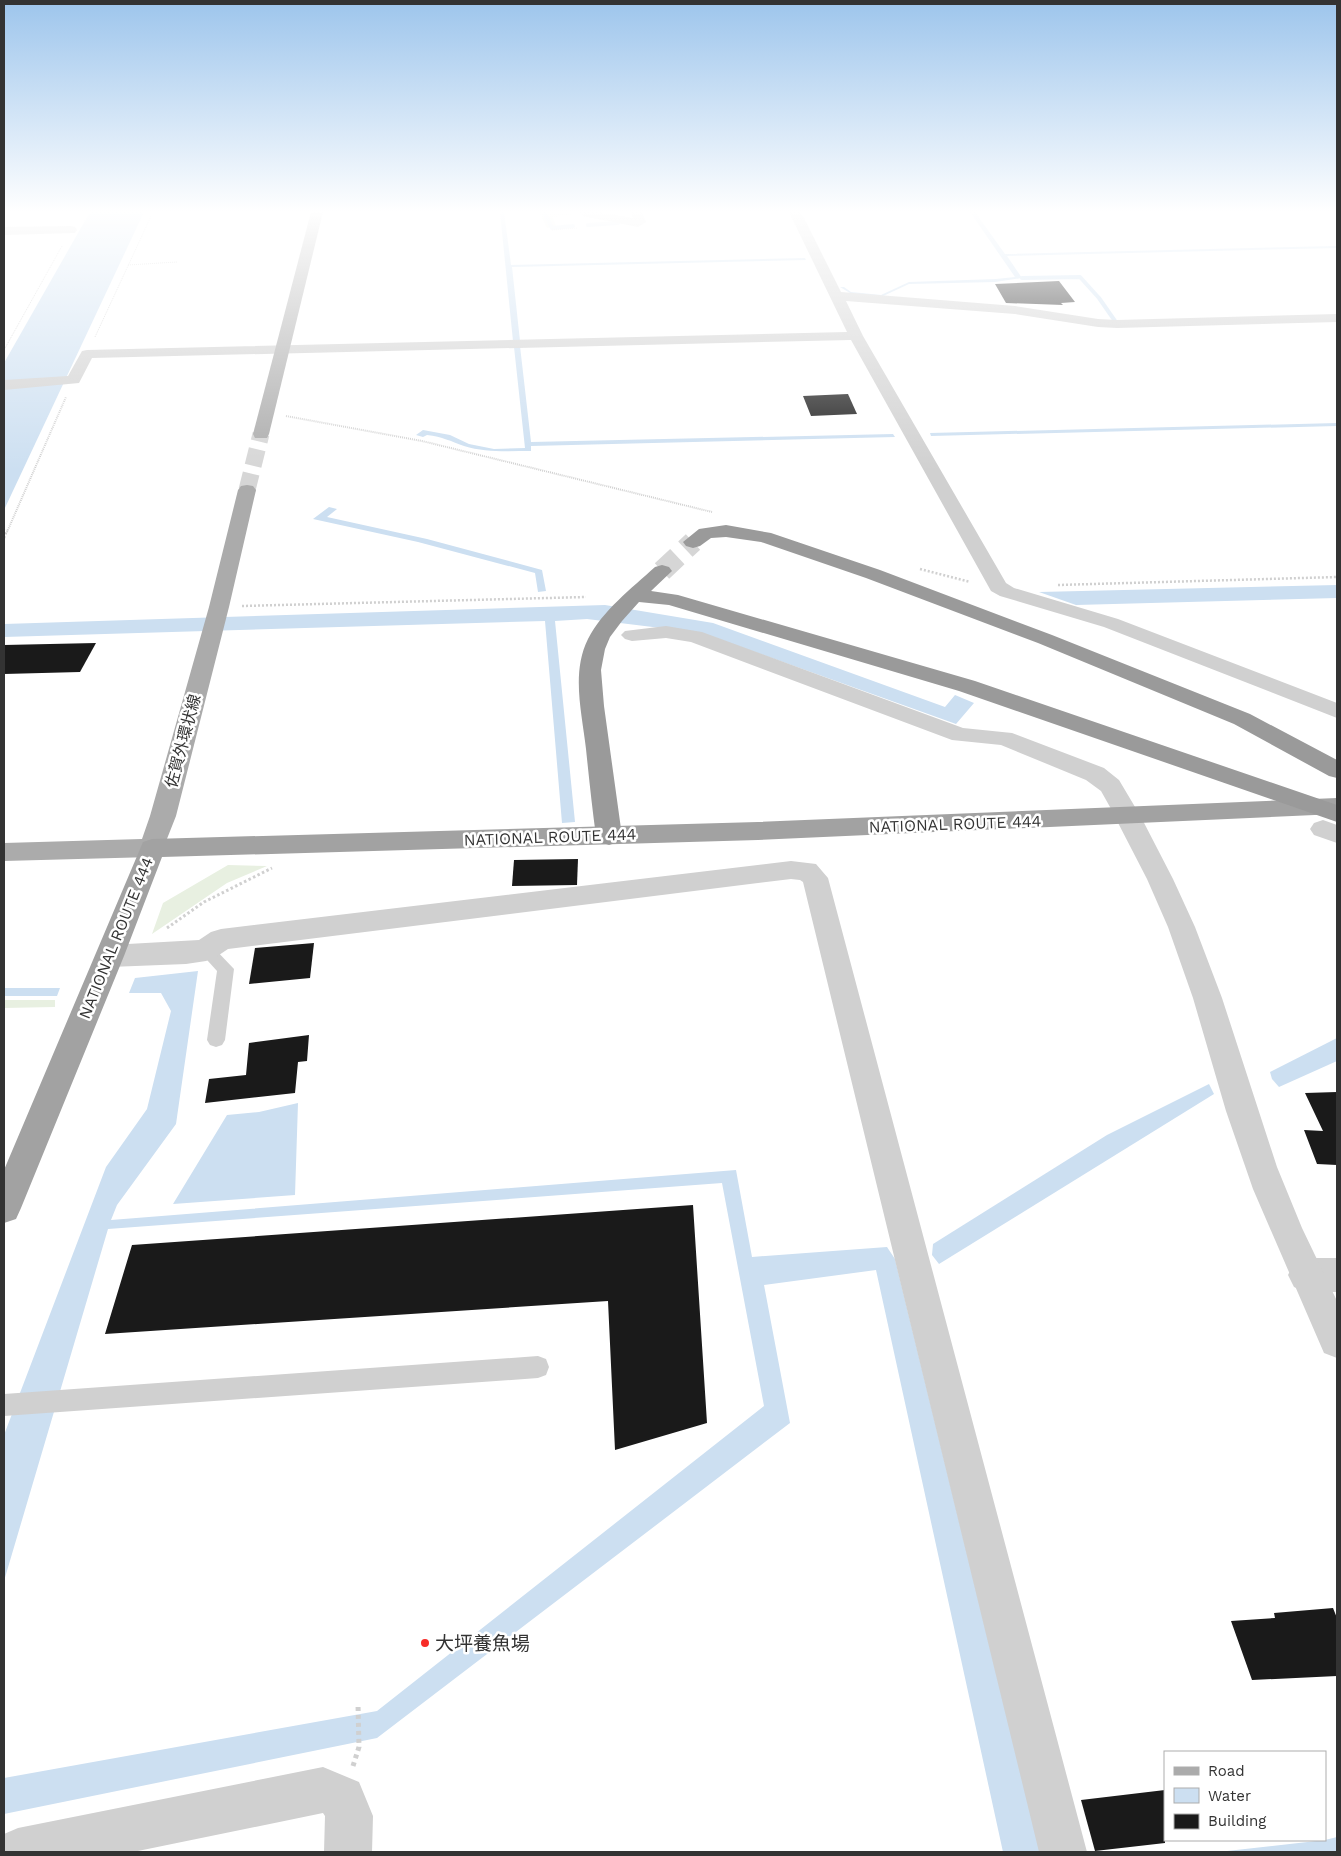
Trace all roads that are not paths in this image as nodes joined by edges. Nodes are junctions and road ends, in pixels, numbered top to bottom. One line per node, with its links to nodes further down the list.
1 (296, 299): 6 (main road)
2 (837, 299): 5 (street)
3 (869, 299): 4 (street)
4 (1337, 318)
5 (856, 336): 6 (street); 14 (street)
6 (283, 349): 7 (street); 8 (main road)
7 (4, 385)
8 (261, 434)
9 (247, 490): 20 (main road, 佐賀外環状線)
10 (693, 542): 15 (highway)
11 (662, 571): 12 (highway)
12 (635, 596): 18 (highway); 19 (highway)
13 (632, 635): 17 (street)
14 (1337, 710)
15 (1337, 770)
16 (1337, 806): 17 (highway, NATIONAL ROUTE 444)
17 (1128, 817): 19 (highway, NATIONAL ROUTE 444); 26 (street)
18 (1333, 825)
19 (609, 836): 20 (highway, NATIONAL ROUTE 444)
20 (152, 848): 21 (main road); 23 (highway, NATIONAL ROUTE 444)
21 (4, 852)
22 (206, 950): 23 (street); 24 (lane); 32 (street)
23 (123, 956): 25 (highway, NATIONAL ROUTE 444)
24 (216, 1040)
25 (4, 1208)
26 (1321, 1275): 27 (street)
27 (1337, 1340)
28 (538, 1367): 29 (lane)
29 (4, 1405)
30 (18, 1852): 31 (street)
31 (348, 1852)
32 (1063, 1852)

